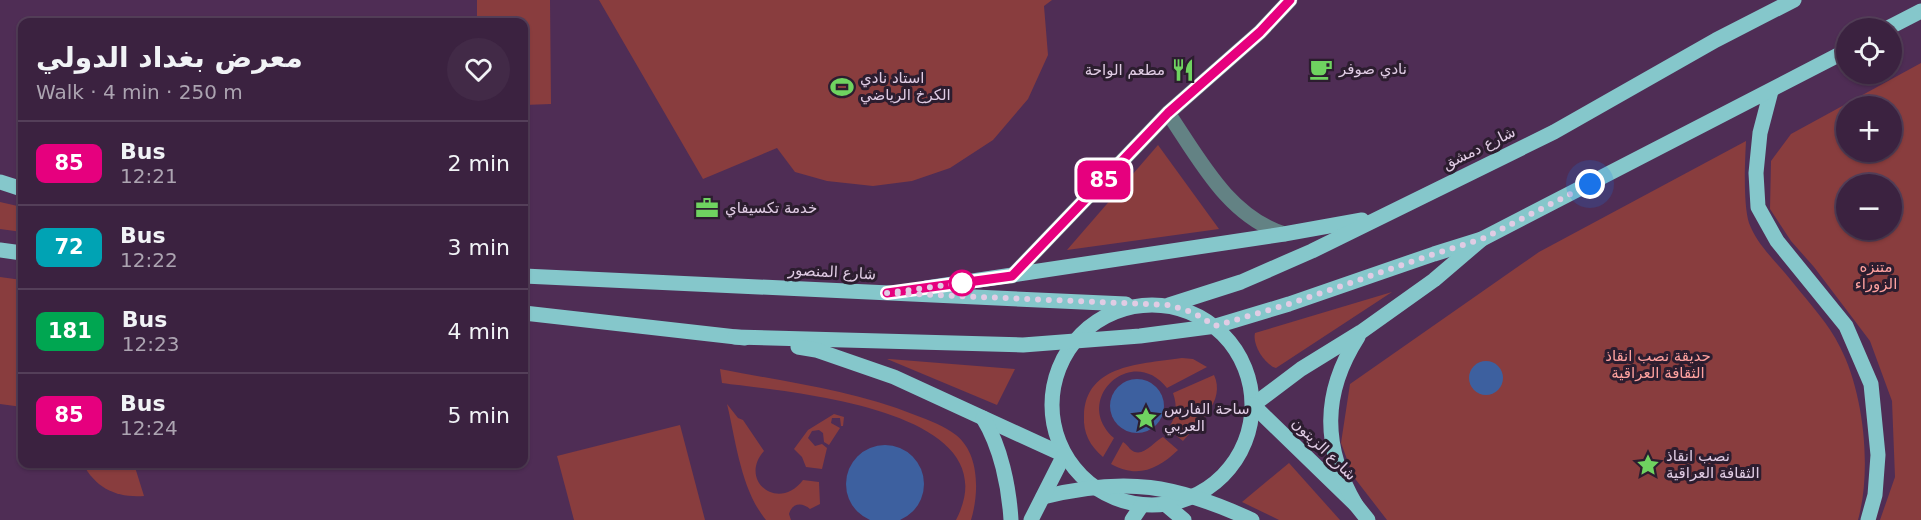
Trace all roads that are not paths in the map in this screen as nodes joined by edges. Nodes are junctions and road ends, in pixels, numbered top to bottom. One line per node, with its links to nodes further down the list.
1 (1290, 0): 7 (street)
2 (1794, 0): 10 (main road, شارع دمشق)
3 (1921, 11): 4 (main road)
4 (1902, 21)
5 (1836, 56): 6 (main road)
6 (1771, 91): 12 (main road); 40 (main road)
7 (1168, 113): 11 (street); 16 (street)
8 (0, 182): 9 (main road)
9 (18, 188)
10 (1380, 216): 11 (main road); 19 (main road, شارع دمشق)
11 (1284, 234): 16 (main road)
12 (1482, 239): 21 (main road); 22 (main road)
13 (0, 250): 14 (main road)
14 (18, 253)
15 (528, 276): 17 (main road, شارع المنصور)
16 (1012, 276): 17 (main road)
17 (887, 293): 18 (main road, شارع المنصور)
18 (1138, 305): 19 (main road); 24 (main road)
19 (1169, 305): 21 (main road)
20 (528, 312): 23 (main road)
21 (1215, 326): 24 (main road); 25 (main road)
22 (1361, 332): 25 (main road); 33 (main road)
23 (735, 337): 24 (main road); 26 (main road)
24 (1073, 341): 27 (main road)
25 (1253, 405): 29 (main road); 33 (main road, شارع الزيتون)
26 (983, 418): 27 (main road); 34 (main road)
27 (1064, 455): 28 (main road); 30 (main road)
28 (1093, 487): 29 (main road); 30 (main road); 32 (main road)
29 (1195, 496): 31 (main road); 38 (main road)
30 (1043, 497): 35 (main road)
31 (1165, 504): 32 (main road); 37 (main road)
32 (1142, 505): 36 (main road)
33 (1356, 506): 39 (main road, شارع الزيتون)
34 (1011, 520)
35 (1031, 520)
36 (1132, 520)
37 (1184, 520)
38 (1252, 520)
39 (1368, 520)
40 (1868, 520)

